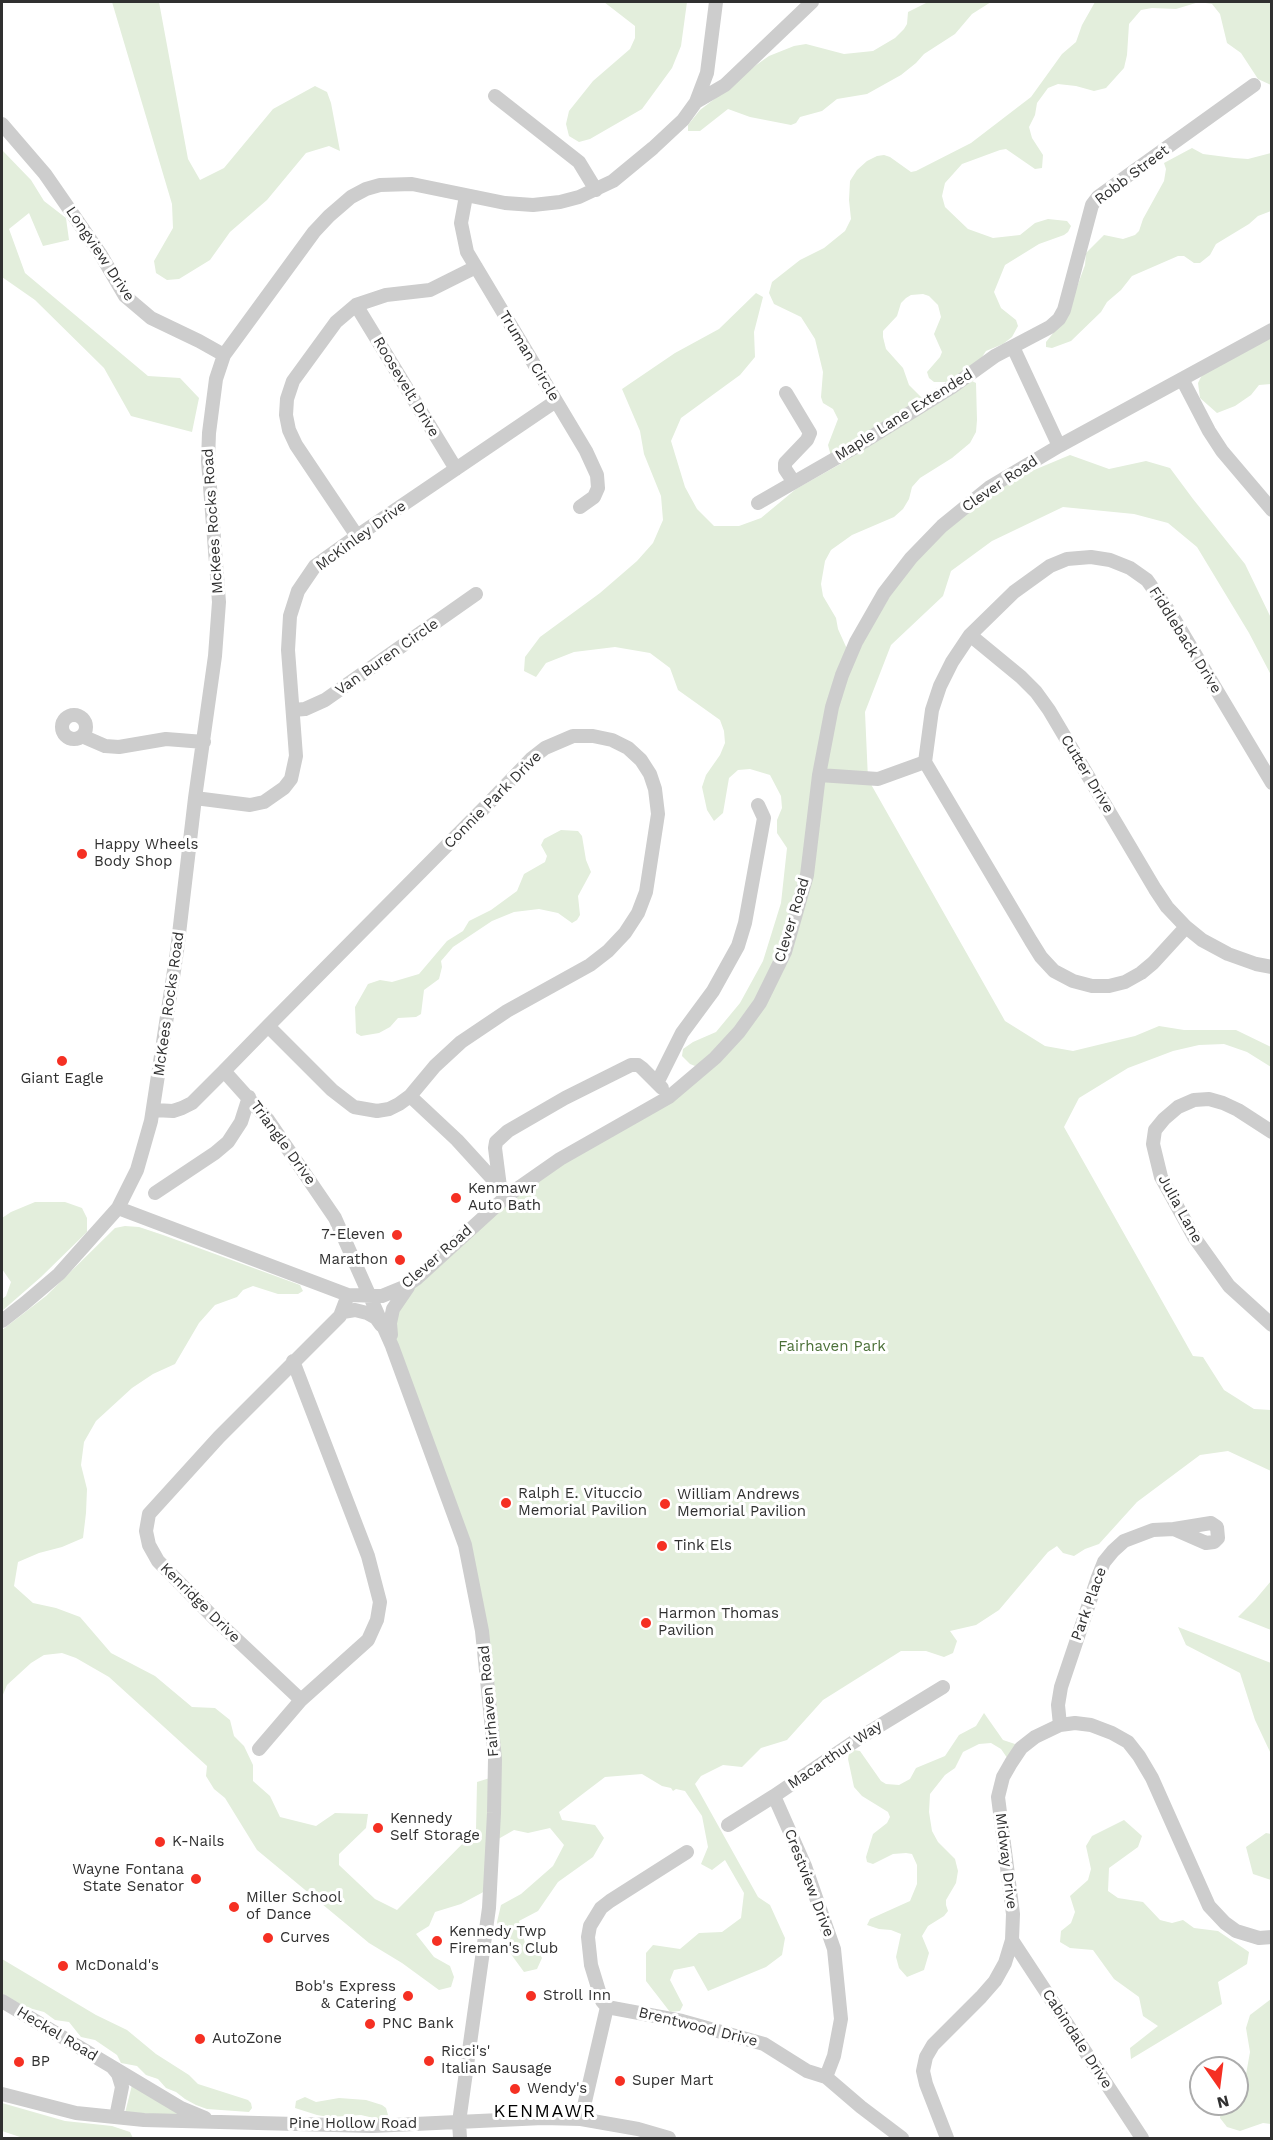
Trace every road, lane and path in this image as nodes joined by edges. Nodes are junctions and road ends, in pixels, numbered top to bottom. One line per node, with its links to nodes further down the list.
1 (716, 2): 5 (street, McKees Rocks Road)
2 (812, 2): 5 (street)
3 (1254, 85): 12 (street, Robb Street)
4 (495, 96): 7 (street)
5 (696, 102): 7 (street, McKees Rocks Road)
6 (2, 124): 13 (street, Longview Drive)
7 (596, 190): 8 (street, McKees Rocks Road)
8 (466, 196): 9 (street, Truman Circle); 13 (street, McKees Rocks Road)
9 (476, 267): 10 (street); 16 (street, Truman Circle)
10 (357, 305): 18 (street, Roosevelt Drive); 23 (street)
11 (1272, 330): 14 (street, Clever Road)
12 (1013, 347): 17 (street); 19 (street, Maple Lane Extended)
13 (224, 355): 28 (street, McKees Rocks Road)
14 (1182, 379): 17 (street, Clever Road); 22 (street)
15 (786, 393): 19 (street)
16 (556, 401): 18 (street, McKinley Drive); 21 (street, Truman Circle)
17 (1059, 446): 30 (street, Clever Road)
18 (456, 469): 23 (street, McKinley Drive)
19 (793, 481): 20 (street, Maple Lane Extended)
20 (758, 503)
21 (580, 507)
22 (1272, 510)
23 (357, 536): 26 (street, McKinley Drive)
24 (476, 594): 26 (street, Van Buren Circle)
25 (970, 635): 29 (street, Fiddleback Drive); 31 (street, Fiddleback Drive); 34 (street, Cutter Drive)
26 (293, 710): 32 (street, McKinley Drive)
27 (82, 736): 28 (street)
28 (204, 742): 32 (street, McKees Rocks Road)
29 (924, 762): 30 (street); 34 (street)
30 (819, 775): 40 (street, Clever Road)
31 (1272, 783)
32 (195, 798): 42 (street, McKees Rocks Road)
33 (758, 805): 38 (street)
34 (1186, 927): 35 (street)
35 (1272, 967)
36 (268, 1026): 37 (street, Connie Park Drive); 39 (street); 39 (street, Connie Park Drive)
37 (224, 1071): 41 (street, Triangle Drive); 42 (street)
38 (657, 1083): 40 (street); 44 (street)
39 (410, 1096): 44 (street)
40 (669, 1096): 44 (street, Clever Road)
41 (249, 1097): 45 (street); 49 (street, Triangle Drive)
42 (154, 1110): 46 (street, McKees Rocks Road)
43 (1272, 1132): 52 (street, Julia Lane)
44 (503, 1191): 47 (street, Clever Road)
45 (155, 1193)
46 (118, 1208): 48 (street, Clever Road); 51 (street, McKees Rocks Road)
47 (416, 1279): 49 (street, Clever Road); 54 (street)
48 (348, 1295): 49 (street, Clever Road); 50 (street, Kenridge Drive)
49 (371, 1297): 53 (street, Fairhaven Road)
50 (343, 1312): 53 (street); 55 (street, Kenridge Drive)
51 (2, 1321)
52 (1272, 1325)
53 (386, 1332): 54 (street, Fairhaven Road)
54 (392, 1346): 74 (street, Fairhaven Road)
55 (293, 1361): 58 (street); 58 (street, Kenridge Drive)
56 (1174, 1529): 59 (street, Park Place)
57 (943, 1687): 61 (street, Macarthur Way)
58 (301, 1700): 60 (street)
59 (1060, 1725): 64 (street, Midway Drive); 65 (street, Midway Drive)
60 (259, 1749)
61 (774, 1796): 62 (street, Macarthur Way); 69 (street, Crestview Drive)
62 (728, 1825)
63 (687, 1852): 67 (street)
64 (1272, 1937)
65 (1012, 1940): 79 (street, Midway Drive); 80 (street, Cabindale Drive)
66 (2, 2001): 68 (street, Heckel Road)
67 (607, 2007): 69 (street, Brentwood Drive); 72 (street)
68 (112, 2067): 71 (street, Heckel Road); 73 (street, Heckel Road)
69 (826, 2077): 78 (street, Brentwood Drive)
70 (2, 2094): 71 (street, Pine Hollow Road)
71 (116, 2117): 73 (street, Pine Hollow Road)
72 (581, 2119): 74 (street, Pine Hollow Road); 77 (street, Pine Hollow Road)
73 (219, 2122): 75 (street, Pine Hollow Road)
74 (459, 2122): 75 (street, Pine Hollow Road); 76 (street, Fairhaven Road)
75 (282, 2132)
76 (460, 2139)
77 (669, 2139)
78 (902, 2139)
79 (947, 2139)
80 (1142, 2139)

